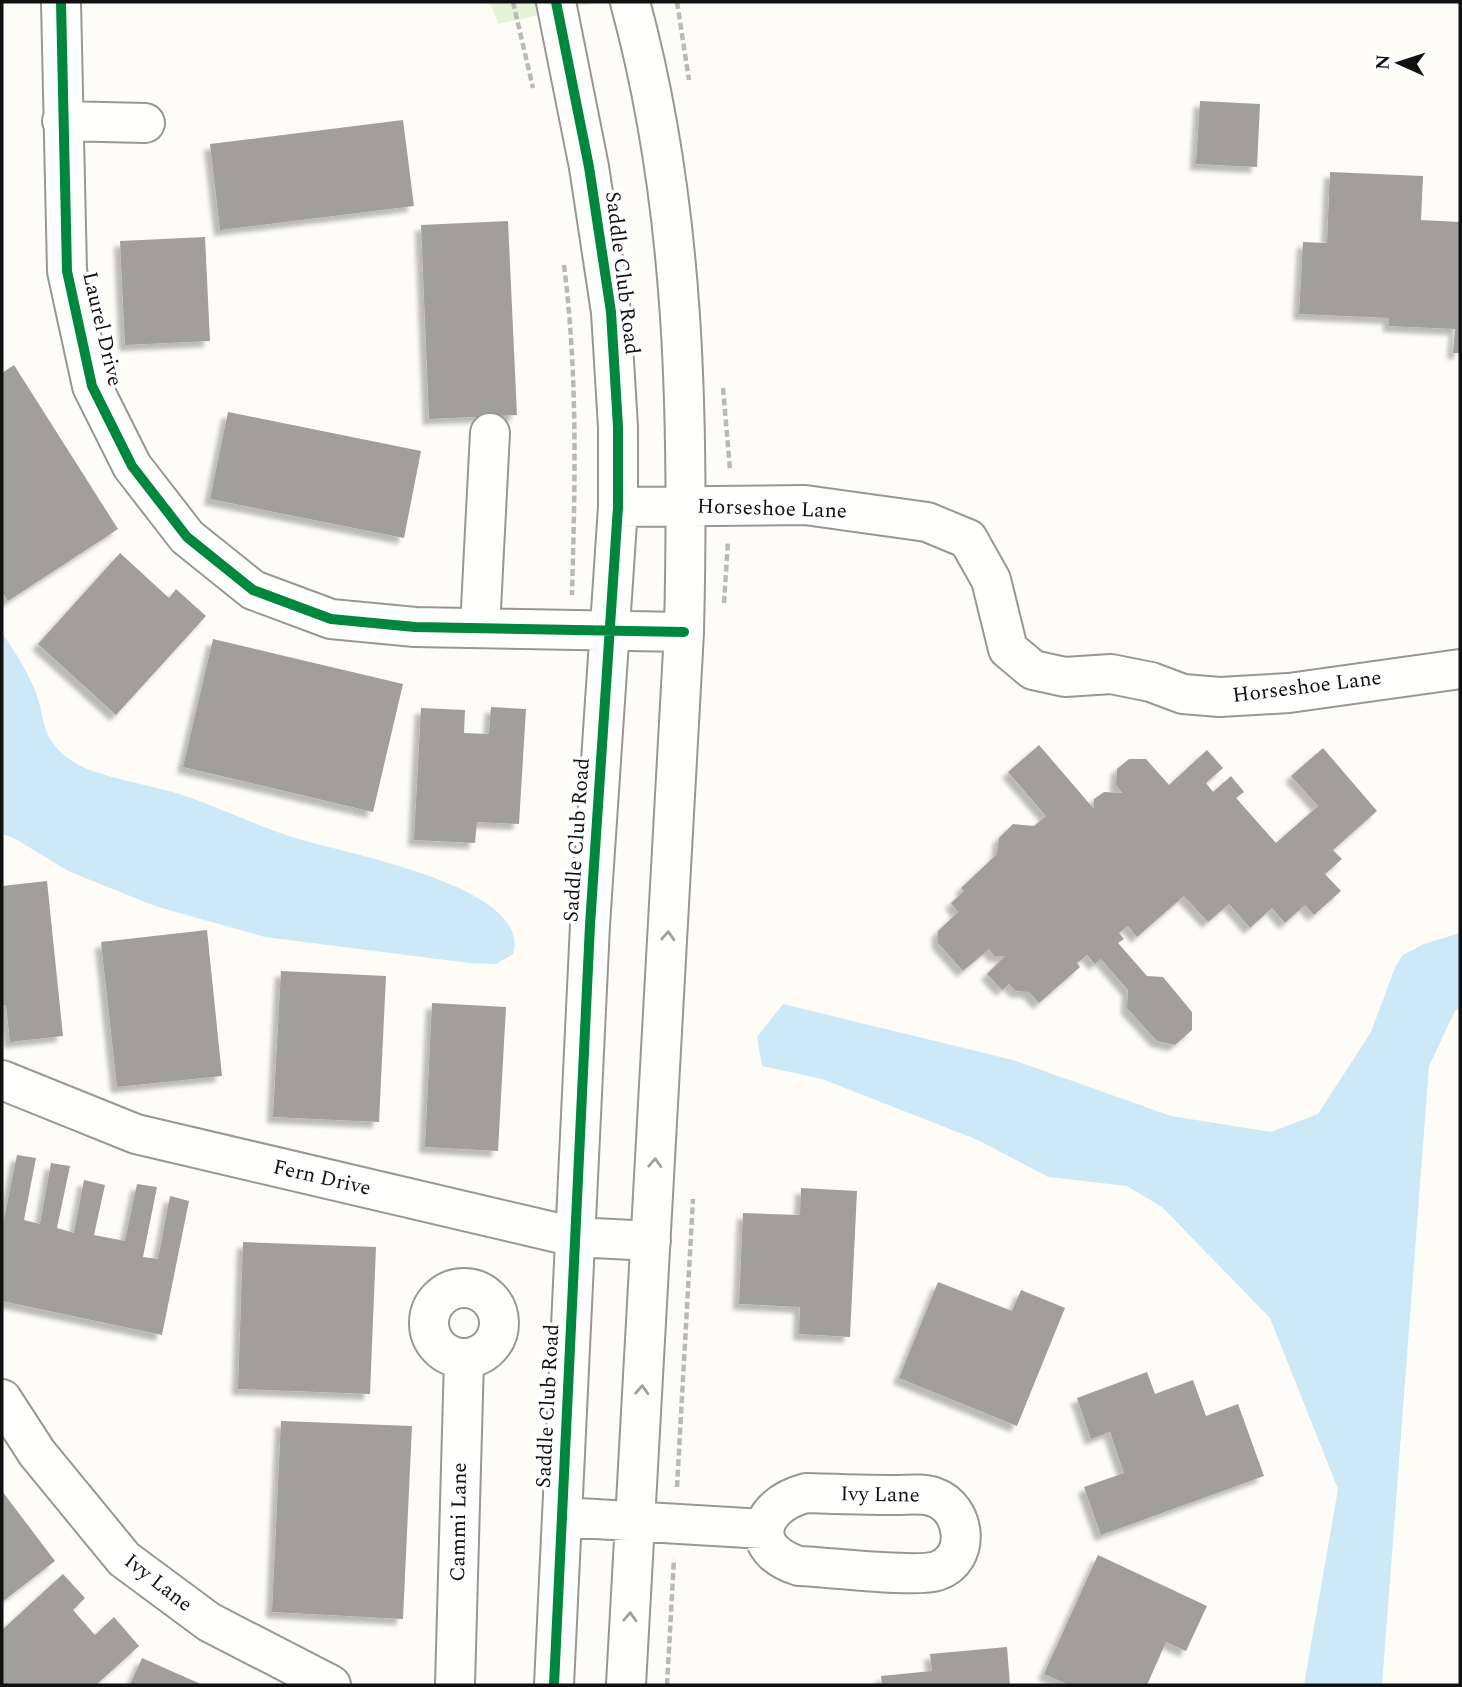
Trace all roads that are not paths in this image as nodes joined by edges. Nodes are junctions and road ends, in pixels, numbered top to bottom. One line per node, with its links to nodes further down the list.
1 (61, 2): 4 (street, Laurel Drive)
2 (556, 2): 7 (street, Saddle Club Road)
3 (630, 2): 8 (street)
4 (62, 121): 5 (street); 9 (street, Laurel Drive)
5 (145, 124)
6 (490, 433): 9 (street)
7 (618, 506): 8 (street, Horseshoe Lane); 10 (street, Saddle Club Road)
8 (687, 506): 11 (street); 12 (street, Horseshoe Lane)
9 (480, 628): 10 (street, Laurel Drive)
10 (611, 629): 11 (street, Laurel Drive); 14 (street, Saddle Club Road)
11 (684, 632): 15 (street, one-way to 11)
12 (1460, 669)
13 (2, 1080): 14 (street, Fern Drive)
14 (575, 1237): 15 (street, Fern Drive); 18 (street, Saddle Club Road)
15 (651, 1241): 19 (street, one-way to 15)
16 (464, 1359): 22 (street, Cammi Lane)
17 (2, 1399): 21 (street, Ivy Lane)
18 (562, 1517): 19 (street); 23 (street, Saddle Club Road)
19 (635, 1523): 20 (street); 24 (street, one-way to 19)
20 (764, 1529)
21 (331, 1685)
22 (455, 1685)
23 (554, 1685)
24 (626, 1685)

